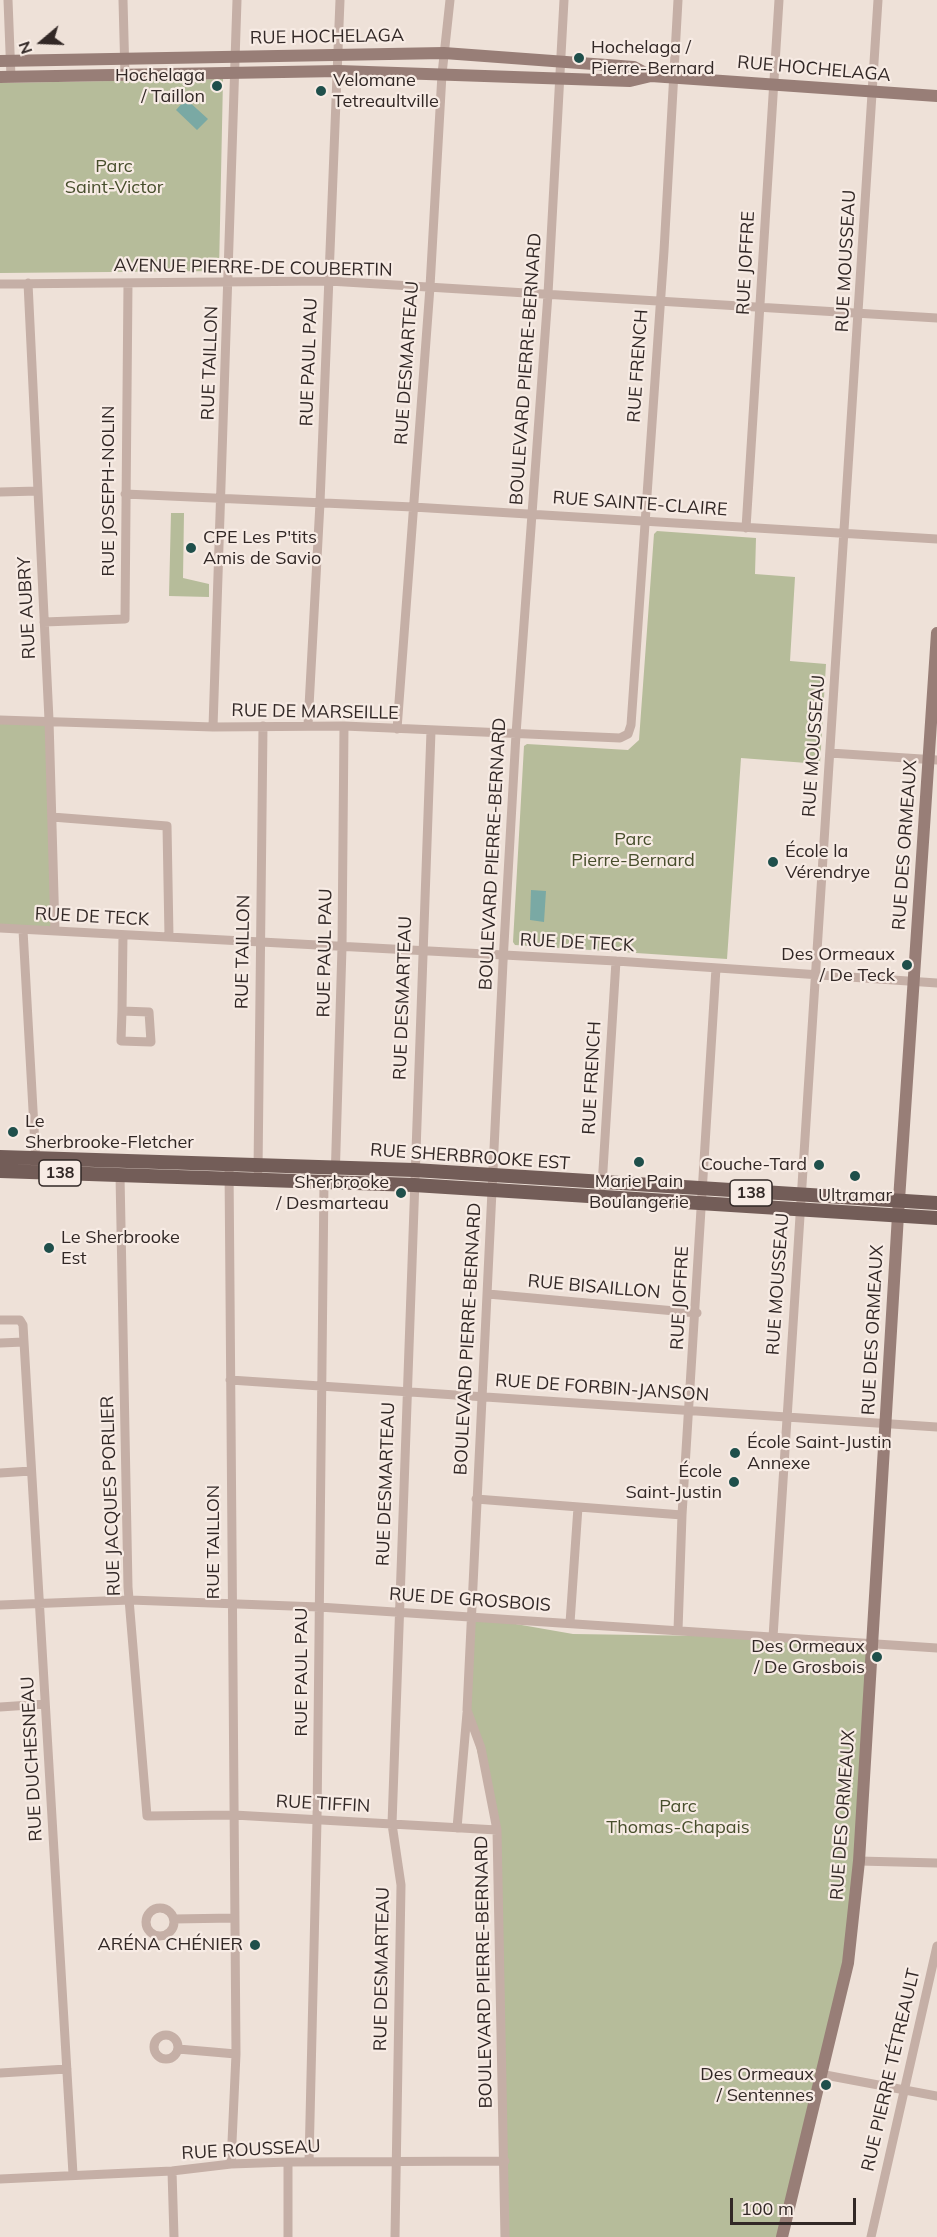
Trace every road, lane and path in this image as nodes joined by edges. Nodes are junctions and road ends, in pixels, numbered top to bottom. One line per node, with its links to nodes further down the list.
1 (8, 0): 15 (street)
2 (123, 0): 14 (street)
3 (237, 0): 12 (street, RUE TAILLON)
4 (340, 0): 11 (street, RUE PAUL PAU)
5 (450, 0): 10 (street, RUE DESMARTEAU)
6 (564, 0): 16 (street, BOULEVARD PIERRE-BERNARD)
7 (678, 0): 22 (street, RUE FRENCH)
8 (779, 0): 26 (street, RUE JOFFRE)
9 (878, 0): 27 (street, RUE MOUSSEAU)
10 (444, 53): 11 (street, RUE HOCHELAGA); 13 (street, RUE HOCHELAGA); 19 (street, RUE DESMARTEAU)
11 (339, 55): 12 (street, RUE HOCHELAGA); 17 (street, RUE PAUL PAU)
12 (236, 56): 14 (street, RUE HOCHELAGA); 18 (street, RUE TAILLON)
13 (517, 58): 16 (street, RUE HOCHELAGA); 24 (street)
14 (124, 59): 15 (street, RUE HOCHELAGA); 20 (street)
15 (5, 61): 23 (street)
16 (561, 62): 21 (street, RUE HOCHELAGA); 25 (street, BOULEVARD PIERRE-BERNARD)
17 (339, 71): 18 (street, RUE HOCHELAGA); 19 (street, RUE HOCHELAGA); 29 (street, RUE PAUL PAU)
18 (235, 73): 20 (street, RUE HOCHELAGA); 30 (street, RUE TAILLON)
19 (442, 74): 24 (street, RUE HOCHELAGA); 34 (street, RUE DESMARTEAU)
20 (125, 75): 23 (street, RUE HOCHELAGA)
21 (651, 76): 22 (street, RUE HOCHELAGA); 25 (street, RUE HOCHELAGA)
22 (673, 76): 26 (street, RUE HOCHELAGA); 36 (street, RUE FRENCH)
23 (5, 77)
24 (516, 77): 25 (street, RUE HOCHELAGA)
25 (560, 79): 35 (street, BOULEVARD PIERRE-BERNARD)
26 (773, 83): 27 (street, RUE HOCHELAGA); 37 (street, RUE JOFFRE)
27 (873, 92): 28 (street, RUE HOCHELAGA); 38 (street, RUE MOUSSEAU)
28 (937, 96)
29 (329, 281): 30 (street, AVENUE PIERRE-DE COUBERTIN); 34 (street, AVENUE PIERRE-DE COUBERTIN); 44 (street, RUE PAUL PAU)
30 (229, 282): 32 (street, AVENUE PIERRE-DE COUBERTIN); 43 (street, RUE TAILLON)
31 (28, 283): 32 (street, AVENUE PIERRE-DE COUBERTIN); 33 (street, AVENUE PIERRE-DE COUBERTIN); 40 (street, RUE AUBRY)
32 (128, 283): 42 (street, RUE JOSEPH-NOLIN)
33 (0, 284)
34 (430, 287): 35 (street, AVENUE PIERRE-DE COUBERTIN); 45 (street, RUE DESMARTEAU)
35 (548, 294): 36 (street, AVENUE PIERRE-DE COUBERTIN); 46 (street, BOULEVARD PIERRE-BERNARD)
36 (659, 300): 37 (street, AVENUE PIERRE-DE COUBERTIN); 47 (street, RUE FRENCH)
37 (761, 307): 38 (street, AVENUE PIERRE-DE COUBERTIN); 48 (street, RUE JOFFRE)
38 (859, 312): 39 (street, AVENUE PIERRE-DE COUBERTIN); 49 (street, RUE MOUSSEAU)
39 (937, 318)
40 (38, 491): 41 (street); 51 (street, RUE AUBRY)
41 (0, 492)
42 (125, 494): 43 (street, RUE SAINTE-CLAIRE); 51 (street, RUE JOSEPH-NOLIN)
43 (221, 498): 44 (street, RUE SAINTE-CLAIRE); 58 (street, RUE TAILLON)
44 (320, 503): 45 (street, RUE SAINTE-CLAIRE); 55 (street, RUE PAUL PAU)
45 (413, 507): 46 (street, RUE SAINTE-CLAIRE); 59 (street, RUE DESMARTEAU)
46 (533, 514): 47 (street, RUE SAINTE-CLAIRE); 61 (street, BOULEVARD PIERRE-BERNARD)
47 (645, 521): 48 (street, RUE SAINTE-CLAIRE); 62 (street, RUE FRENCH)
48 (746, 528): 49 (street, RUE SAINTE-CLAIRE)
49 (844, 534): 50 (street, RUE SAINTE-CLAIRE); 63 (street, RUE MOUSSEAU)
50 (937, 539)
51 (44, 622): 54 (street, RUE AUBRY)
52 (937, 633): 64 (street, RUE DES ORMEAUX)
53 (0, 720): 54 (street, RUE DE MARSEILLE)
54 (49, 720): 58 (street, RUE DE MARSEILLE); 65 (street, RUE AUBRY)
55 (308, 725): 56 (street, RUE DE MARSEILLE); 57 (street, RUE DE MARSEILLE)
56 (263, 726): 58 (street, RUE DE MARSEILLE); 71 (street, RUE TAILLON)
57 (344, 726): 59 (street, RUE DE MARSEILLE); 72 (street, RUE PAUL PAU)
58 (213, 727)
59 (397, 729): 60 (street, RUE DE MARSEILLE)
60 (431, 731): 61 (street, RUE DE MARSEILLE); 73 (street, RUE DESMARTEAU)
61 (516, 734): 62 (street, RUE DE MARSEILLE); 74 (street, BOULEVARD PIERRE-BERNARD)
62 (628, 734)
63 (830, 753): 64 (street); 77 (street, RUE MOUSSEAU)
64 (933, 760): 78 (street, RUE DES ORMEAUX)
65 (52, 817): 68 (street, RUE AUBRY); 70 (street)
66 (0, 928): 67 (street, RUE DE TECK)
67 (23, 930): 68 (street, RUE DE TECK); 82 (street)
68 (55, 931): 69 (street, RUE DE TECK)
69 (123, 935): 70 (street, RUE DE TECK); 80 (street)
70 (169, 938): 71 (street, RUE DE TECK)
71 (259, 942): 72 (street, RUE DE TECK); 88 (street, RUE TAILLON)
72 (342, 947): 73 (street, RUE DE TECK); 83 (street, RUE PAUL PAU)
73 (421, 951): 74 (street, RUE DE TECK); 84 (street, RUE DESMARTEAU)
74 (503, 955): 75 (street, RUE DE TECK); 91 (street, BOULEVARD PIERRE-BERNARD)
75 (616, 961): 76 (street, RUE DE TECK); 93 (street, RUE FRENCH)
76 (717, 968): 77 (street, RUE DE TECK); 94 (street, RUE JOFFRE)
77 (815, 975): 78 (street, RUE DE TECK); 96 (street, RUE MOUSSEAU)
78 (914, 981): 79 (street, RUE DE TECK); 95 (street, RUE DES ORMEAUX)
79 (937, 983)
80 (122, 1011): 80 (street)
81 (0, 1157): 82 (main road, RUE SHERBROOKE EST / 138)
82 (36, 1158): 86 (street); 87 (main road, RUE SHERBROOKE EST / 138)
83 (336, 1167): 84 (main road, RUE SHERBROOKE EST / 138); 88 (main road, RUE SHERBROOKE EST / 138); 90 (street, RUE PAUL PAU)
84 (414, 1170): 91 (main road, RUE SHERBROOKE EST / 138); 92 (street, RUE DESMARTEAU)
85 (0, 1171): 86 (main road, RUE SHERBROOKE EST / 138)
86 (36, 1172): 89 (main road, RUE SHERBROOKE EST / 138)
87 (229, 1172): 88 (main road, RUE SHERBROOKE EST / 138); 89 (main road, RUE SHERBROOKE EST / 138); 105 (street, RUE TAILLON)
88 (258, 1172): 90 (main road, RUE SHERBROOKE EST / 138)
89 (120, 1175): 118 (street, RUE JACQUES PORLIER)
90 (330, 1182): 92 (main road, RUE SHERBROOKE EST / 138); 106 (street, RUE PAUL PAU)
91 (493, 1183): 92 (main road, RUE SHERBROOKE EST / 138); 93 (main road, RUE SHERBROOKE EST / 138); 100 (street, BOULEVARD PIERRE-BERNARD)
92 (414, 1185): 107 (street, RUE DESMARTEAU)
93 (602, 1190): 94 (main road, RUE SHERBROOKE EST / 138)
94 (702, 1196): 96 (main road, RUE SHERBROOKE EST / 138); 101 (street, RUE JOFFRE)
95 (899, 1201): 96 (main road, RUE SHERBROOKE EST / 138); 97 (main road, RUE SHERBROOKE EST / 138); 98 (street, RUE DES ORMEAUX)
96 (800, 1202): 98 (main road, RUE SHERBROOKE EST / 138); 110 (street, RUE MOUSSEAU)
97 (937, 1203)
98 (898, 1215): 99 (main road, RUE SHERBROOKE EST / 138); 111 (street, RUE DES ORMEAUX)
99 (937, 1218)
100 (488, 1294): 101 (street, RUE BISAILLON); 108 (street, BOULEVARD PIERRE-BERNARD)
101 (697, 1312): 109 (street, RUE JOFFRE)
102 (0, 1320): 103 (street, RUE DUCHESNEAU)
103 (24, 1342): 104 (street); 113 (street, RUE DUCHESNEAU)
104 (0, 1343)
105 (230, 1380): 106 (street, RUE DE FORBIN-JANSON); 121 (street, RUE TAILLON)
106 (322, 1386): 107 (street, RUE DE FORBIN-JANSON); 122 (street, RUE PAUL PAU)
107 (405, 1391): 108 (street, RUE DE FORBIN-JANSON); 123 (street, RUE DESMARTEAU)
108 (483, 1396): 109 (street, RUE DE FORBIN-JANSON); 115 (street, BOULEVARD PIERRE-BERNARD)
109 (690, 1410): 110 (street, RUE DE FORBIN-JANSON); 117 (street, RUE JOFFRE)
110 (786, 1416): 111 (street, RUE DE FORBIN-JANSON); 127 (street, RUE MOUSSEAU)
111 (886, 1423): 112 (street, RUE DE FORBIN-JANSON); 128 (street, RUE DES ORMEAUX)
112 (937, 1427)
113 (31, 1471): 114 (street); 119 (street, RUE DUCHESNEAU)
114 (0, 1473)
115 (476, 1499): 116 (street); 124 (street, BOULEVARD PIERRE-BERNARD)
116 (578, 1507): 117 (street); 125 (street)
117 (682, 1515): 126 (street, RUE JOFFRE)
118 (130, 1600): 119 (street, RUE DE GROSBOIS); 121 (street, RUE DE GROSBOIS); 134 (street, RUE JACQUES PORLIER)
119 (39, 1602): 120 (street, RUE DE GROSBOIS); 130 (street, RUE DUCHESNEAU)
120 (0, 1605)
121 (231, 1605): 122 (street, RUE DE GROSBOIS); 133 (street, RUE TAILLON)
122 (319, 1607): 123 (street, RUE DE GROSBOIS); 135 (street, RUE PAUL PAU)
123 (397, 1611): 124 (street, RUE DE GROSBOIS); 136 (street, RUE DESMARTEAU)
124 (470, 1616): 125 (street, RUE DE GROSBOIS); 132 (street, BOULEVARD PIERRE-BERNARD)
125 (570, 1623): 126 (street, RUE DE GROSBOIS)
126 (678, 1630): 127 (street, RUE DE GROSBOIS)
127 (773, 1637): 128 (street, RUE DE GROSBOIS)
128 (873, 1644): 129 (street, RUE DE GROSBOIS); 139 (street, RUE DES ORMEAUX)
129 (937, 1648)
130 (45, 1704): 131 (street); 146 (street, RUE DUCHESNEAU)
131 (0, 1707)
132 (467, 1710): 137 (street, BOULEVARD PIERRE-BERNARD); 138 (street, BOULEVARD PIERRE-BERNARD)
133 (234, 1815): 134 (street, RUE TIFFIN); 135 (street, RUE TIFFIN); 141 (street, RUE TAILLON)
134 (147, 1816)
135 (317, 1820): 136 (street, RUE TIFFIN); 153 (street, RUE PAUL PAU)
136 (392, 1824): 137 (street, RUE TIFFIN); 154 (street, RUE DESMARTEAU)
137 (457, 1828): 138 (street, RUE TIFFIN)
138 (497, 1830): 151 (street, BOULEVARD PIERRE-BERNARD)
139 (859, 1861): 140 (street); 148 (street, RUE DES ORMEAUX)
140 (937, 1863)
141 (234, 1918): 142 (street); 145 (street, RUE TAILLON)
142 (174, 1919)
143 (937, 1946): 149 (street, RUE PIERRE TÉTREAULT)
144 (178, 2049): 145 (street)
145 (236, 2054): 155 (street, RUE TAILLON)
146 (67, 2069): 147 (street); 157 (street, RUE DUCHESNEAU)
147 (0, 2073)
148 (820, 2074): 149 (street); 163 (street, RUE DES ORMEAUX)
149 (902, 2088): 150 (street); 164 (street, RUE PIERRE TÉTREAULT)
150 (937, 2096)
151 (505, 2161): 154 (street, RUE ROUSSEAU); 162 (street, BOULEVARD PIERRE-BERNARD)
152 (288, 2162): 153 (street, RUE ROUSSEAU); 155 (street, RUE ROUSSEAU); 160 (street)
153 (309, 2162): 154 (street, RUE ROUSSEAU)
154 (395, 2163): 161 (street, RUE DESMARTEAU)
155 (231, 2164): 156 (street, RUE ROUSSEAU)
156 (172, 2171): 157 (street, RUE ROUSSEAU); 159 (street)
157 (74, 2174): 158 (street, RUE ROUSSEAU)
158 (0, 2179)
159 (174, 2237)
160 (288, 2237)
161 (395, 2237)
162 (505, 2237)
163 (782, 2237)
164 (871, 2237)

